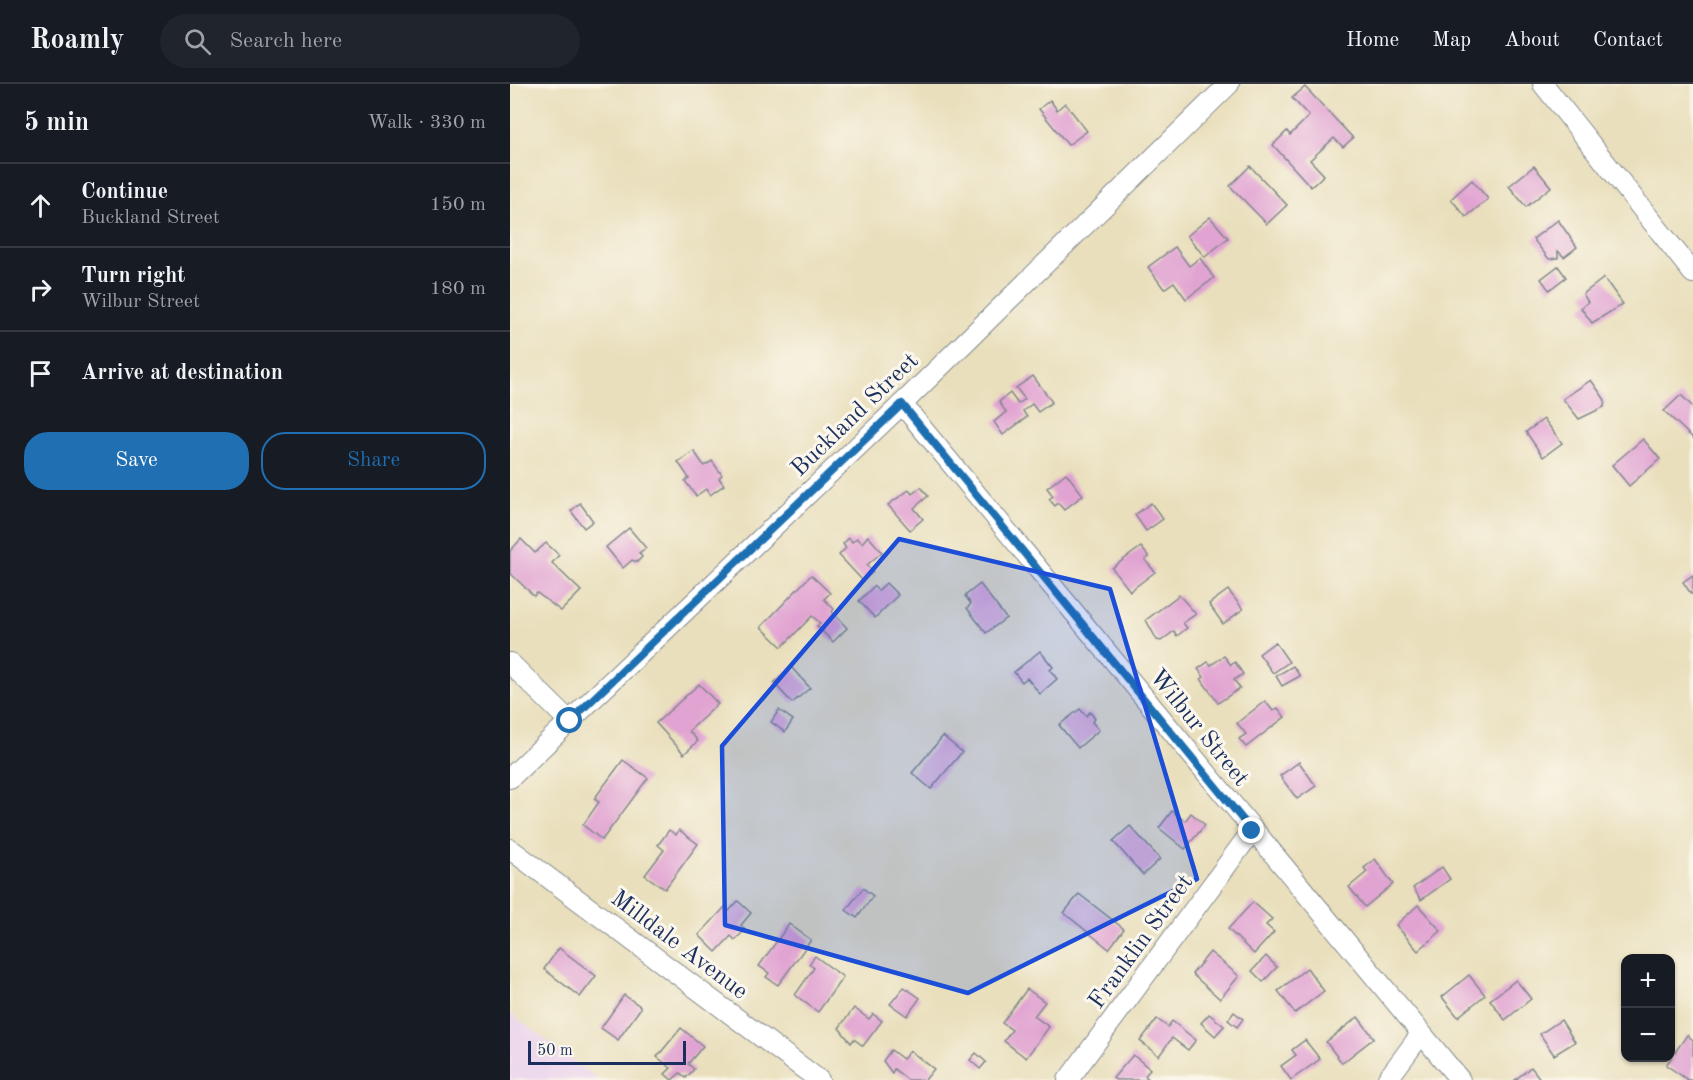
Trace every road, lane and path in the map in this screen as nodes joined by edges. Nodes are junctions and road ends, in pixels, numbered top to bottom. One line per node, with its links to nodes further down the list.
1 (1229, 84): 4 (street, Buckland Street)
2 (1543, 84): 3 (street)
3 (1693, 273)
4 (902, 404): 6 (street, Buckland Street); 8 (street, Wilbur Street)
5 (510, 663): 6 (street)
6 (570, 721): 7 (street, Buckland Street)
7 (510, 778)
8 (1252, 831): 10 (street, Wilbur Street); 12 (street, Franklin Street)
9 (510, 849): 11 (street, Milldale Avenue)
10 (1421, 1034): 13 (street); 14 (street, Wilbur Street)
11 (819, 1080)
12 (1068, 1080)
13 (1387, 1080)
14 (1460, 1080)

